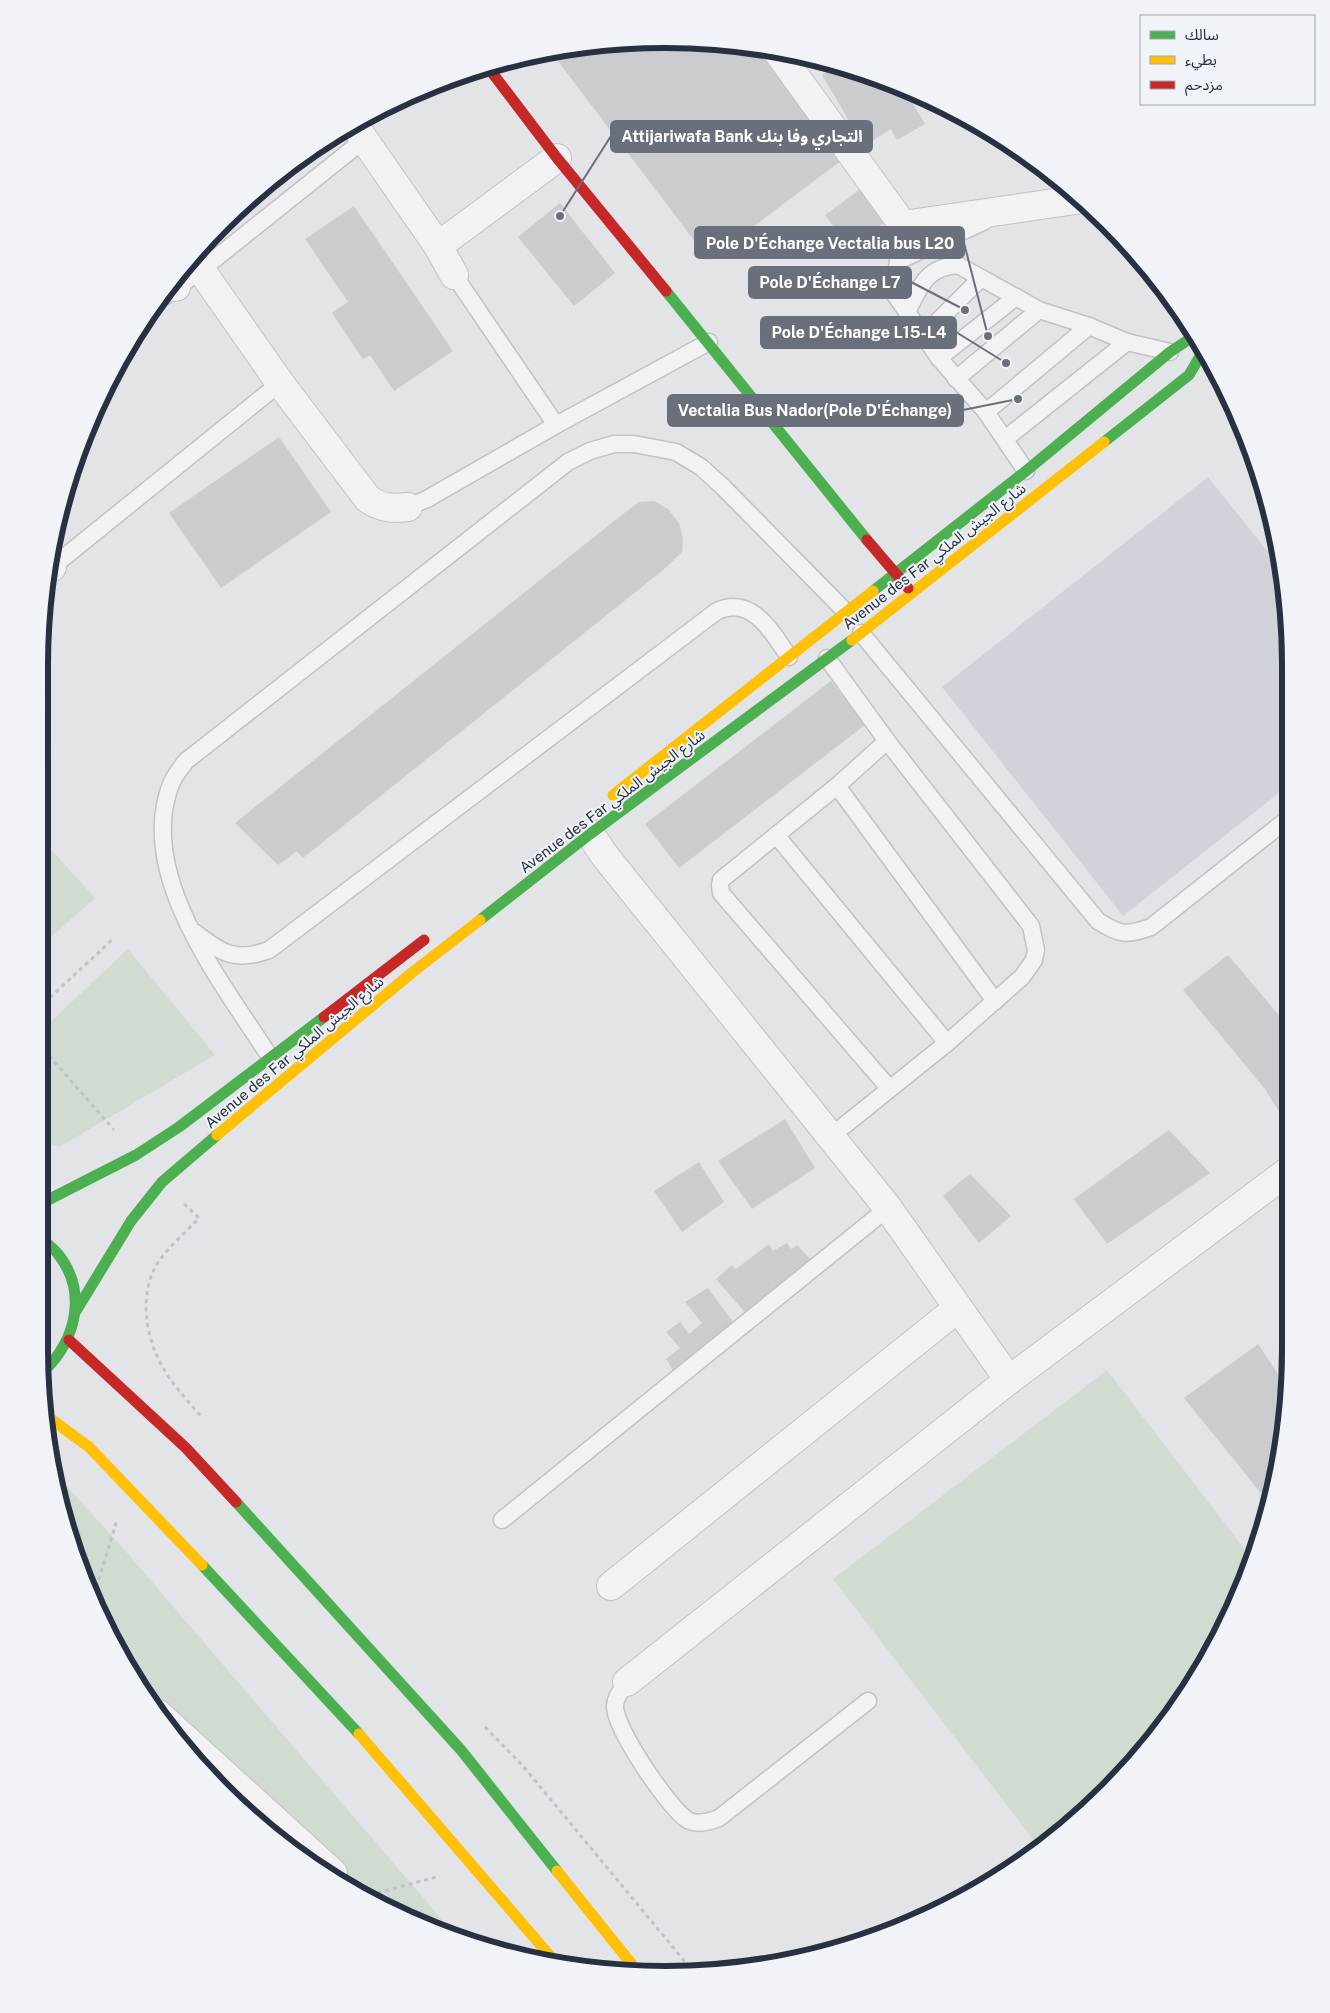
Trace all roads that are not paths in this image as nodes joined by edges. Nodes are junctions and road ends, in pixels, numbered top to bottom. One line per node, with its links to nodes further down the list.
1 (784, 59): 6 (street)
2 (492, 73): 4 (main road)
3 (359, 132): 7 (street); 8 (lane)
4 (557, 158): 7 (street); 18 (main road)
5 (1071, 201): 6 (street)
6 (1012, 209): 14 (lane)
7 (438, 246): 9 (street)
8 (201, 270): 11 (lane); 24 (street)
9 (454, 275): 26 (lane)
10 (982, 278): 12 (lane); 14 (lane); 16 (lane)
11 (179, 285)
12 (1016, 297): 13 (lane); 22 (lane)
13 (1039, 310): 15 (lane); 23 (lane)
14 (907, 312): 16 (lane)
15 (1089, 326): 19 (lane); 25 (lane)
16 (924, 335): 22 (lane)
17 (1189, 339): 20 (main road, Avenue des Far شارع الجيش الملكي)
18 (709, 342): 26 (lane); 31 (main road)
19 (1127, 342): 20 (lane); 27 (lane)
20 (1170, 352): 28 (main road, Avenue des Far شارع الجيش الملكي)
21 (1200, 356): 32 (main road, Avenue des Far شارع الجيش الملكي)
22 (939, 358): 23 (lane)
23 (956, 379): 25 (lane)
24 (280, 383): 29 (street); 30 (lane)
25 (986, 412): 27 (lane)
26 (556, 425): 29 (lane)
27 (1005, 440): 28 (lane)
28 (1026, 471): 31 (main road, Avenue des Far شارع الجيش الملكي)
29 (408, 507)
30 (56, 562)
31 (896, 573): 32 (main road); 33 (main road, Avenue des Far شارع الجيش الملكي)
32 (912, 593): 34 (main road, Avenue des Far شارع الجيش الملكي)
33 (846, 612): 35 (main road, Avenue des Far شارع الجيش الملكي); 43 (lane)
34 (861, 634): 36 (main road, Avenue des Far شارع الجيش الملكي); 40 (lane)
35 (788, 658): 39 (main road, Avenue des Far شارع الجيش الملكي); 43 (lane)
36 (827, 658): 37 (lane); 41 (main road, Avenue des Far شارع الجيش الملكي)
37 (887, 741): 38 (lane); 45 (lane)
38 (837, 786): 42 (lane); 45 (lane)
39 (602, 803)
40 (1282, 824)
41 (590, 834): 49 (street); 55 (main road, Avenue des Far شارع الجيش الملكي)
42 (776, 835): 46 (lane); 48 (lane)
43 (190, 929): 47 (lane)
44 (437, 930): 47 (main road, Avenue des Far شارع الجيش الملكي)
45 (995, 1001): 46 (lane)
46 (947, 1043): 48 (lane)
47 (270, 1057): 51 (main road, Avenue des Far شارع الجيش الملكي)
48 (889, 1088): 49 (lane)
49 (830, 1137): 52 (street)
50 (1282, 1176): 58 (street)
51 (48, 1200)
52 (888, 1208): 54 (street); 60 (lane)
53 (48, 1246): 55 (main road)
54 (958, 1308): 58 (street); 61 (street)
55 (76, 1312): 56 (main road)
56 (69, 1340): 57 (main road); 67 (main road)
57 (49, 1368)
58 (1009, 1380): 62 (street)
59 (52, 1420): 66 (main road)
60 (502, 1520)
61 (612, 1586)
62 (627, 1682): 63 (lane)
63 (868, 1701)
64 (195, 1748): 65 (street)
65 (309, 1852)
66 (549, 1955)
67 (632, 1964)

